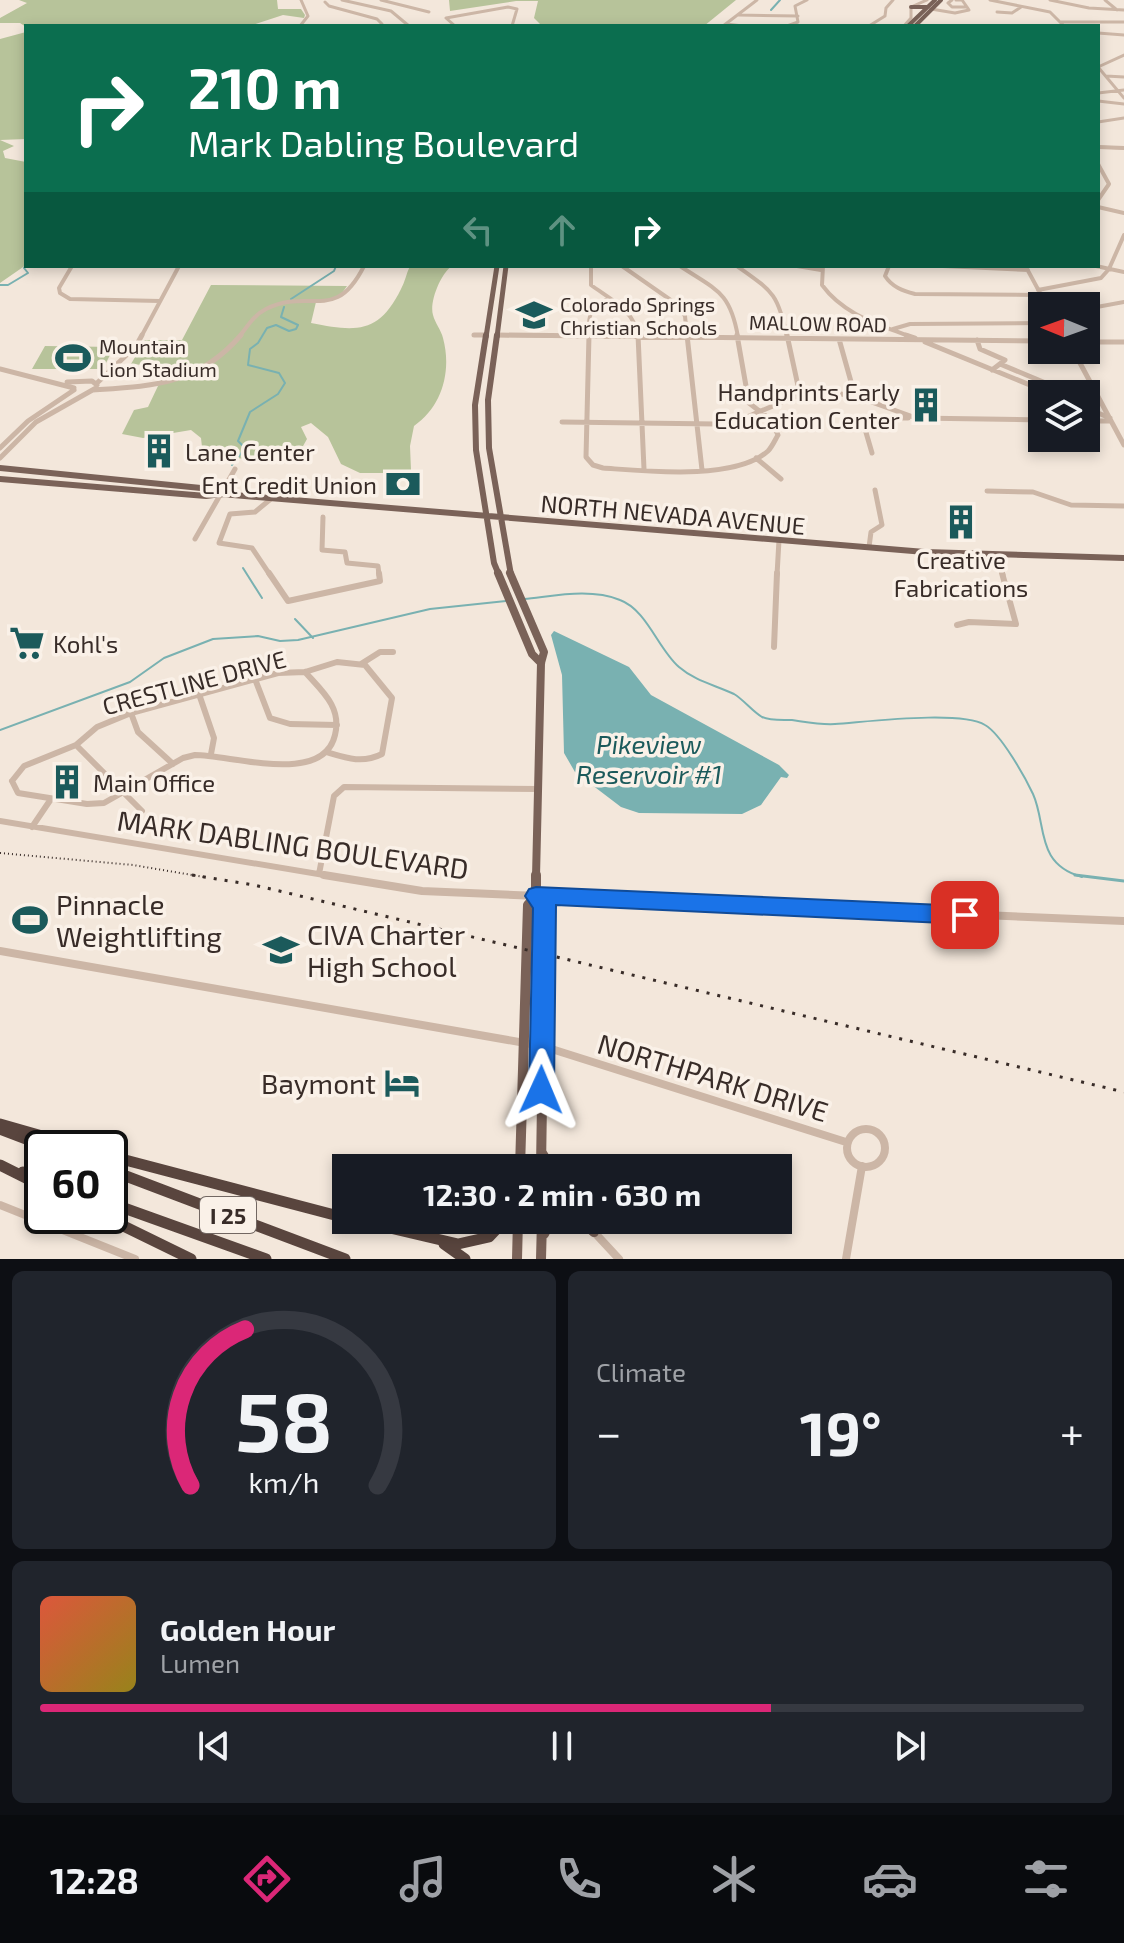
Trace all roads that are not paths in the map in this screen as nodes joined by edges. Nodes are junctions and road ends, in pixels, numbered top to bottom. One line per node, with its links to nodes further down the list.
1 (301, 0): 31 (street)
2 (342, 0): 20 (street)
3 (381, 0): 16 (street)
4 (402, 0): 16 (street)
5 (757, 0): 28 (street)
6 (807, 0): 29 (street)
7 (893, 0): 38 (street)
8 (927, 0): 17 (street)
9 (935, 0): 21 (main road)
10 (941, 0): 21 (main road)
11 (954, 0): 18 (street); 18 (street)
12 (988, 0): 19 (street)
13 (1050, 0): 22 (street)
14 (1105, 0): 22 (street)
15 (325, 2): 27 (street)
16 (394, 3): 20 (street); 25 (street)
17 (911, 7): 21 (main road); 24 (main road); 39 (street)
18 (967, 7): 21 (street)
19 (1021, 7): 26 (street); 42 (street)
20 (381, 8): 27 (street); 33 (street)
21 (930, 8): 24 (main road); 41 (main road)
22 (1117, 10): 23 (street)
23 (1124, 10)
24 (923, 11): 40 (main road)
25 (429, 12)
26 (997, 12)
27 (363, 14): 32 (street)
28 (738, 15): 29 (street); 36 (street)
29 (798, 16): 37 (street)
30 (1124, 22): 42 (street)
31 (302, 24)
32 (382, 24)
33 (407, 24)
34 (451, 24): 35 (street)
35 (513, 24)
36 (725, 24)
37 (792, 24)
38 (872, 24)
39 (907, 24)
40 (908, 24)
41 (917, 24)
42 (1063, 24)
43 (1100, 33): 44 (street)
44 (1124, 35)
45 (1124, 57): 46 (street)
46 (1100, 67)
47 (1100, 69): 48 (street)
48 (1106, 76): 49 (street); 50 (street)
49 (1124, 77)
50 (1117, 90): 51 (street); 52 (street); 53 (street)
51 (1124, 90)
52 (1100, 93)
53 (1124, 99): 54 (street)
54 (1100, 101)
55 (1124, 118): 56 (street)
56 (1100, 122)
57 (1100, 147): 58 (street)
58 (1124, 148)
59 (1100, 168): 60 (street)
60 (1100, 197)
61 (1100, 207): 62 (street)
62 (1124, 213)
63 (1124, 235): 77 (street)
64 (1100, 267): 77 (street)
65 (71, 268): 82 (street)
66 (178, 268): 82 (street)
67 (363, 268): 113 (street)
68 (497, 268): 84 (main road)
69 (506, 268): 90 (main road)
70 (591, 268): 81 (street)
71 (625, 268): 93 (street)
72 (683, 268): 94 (street)
73 (740, 268): 95 (street)
74 (822, 268): 87 (street)
75 (888, 268): 79 (street)
76 (1027, 268): 80 (street)
77 (1109, 269): 78 (street); 80 (street)
78 (1124, 272)
79 (1028, 292)
80 (1040, 292)
81 (609, 299): 91 (street); 92 (street)
82 (160, 301): 107 (street)
83 (1124, 302): 85 (street)
84 (490, 305): 89 (main road); 90 (main road)
85 (1100, 306)
86 (1028, 323): 87 (street)
87 (893, 329): 97 (street)
88 (474, 335): 89 (street)
89 (485, 335): 102 (main road)
90 (497, 335): 91 (street, MALLOW ROAD); 102 (main road); 145 (main road)
91 (588, 336): 92 (street, MALLOW ROAD); 124 (street)
92 (638, 337): 93 (street, MALLOW ROAD); 125 (street)
93 (688, 337): 94 (street, MALLOW ROAD); 126 (street)
94 (738, 338): 95 (street, MALLOW ROAD); 117 (street)
95 (788, 338): 96 (street, MALLOW ROAD); 115 (street)
96 (839, 339): 97 (street, MALLOW ROAD); 116 (street)
97 (919, 340): 98 (street, MALLOW ROAD); 106 (street)
98 (977, 340): 99 (street, MALLOW ROAD); 103 (street)
99 (1028, 341)
100 (1100, 342): 101 (street)
101 (1124, 342)
102 (482, 358): 144 (main road)
103 (1000, 364): 106 (street); 108 (street)
104 (1080, 364): 122 (street)
105 (0, 369): 110 (street)
106 (992, 370): 112 (street)
107 (107, 374): 109 (street); 113 (street)
108 (1038, 380)
109 (88, 381): 111 (street); 113 (street)
110 (60, 383): 111 (street); 114 (street)
111 (80, 383): 114 (street)
112 (1028, 384)
113 (93, 388): 114 (street); 130 (street)
114 (74, 389): 128 (street)
115 (800, 395): 116 (street); 117 (street)
116 (855, 396): 119 (street)
117 (758, 412): 126 (street); 131 (street)
118 (1100, 415): 122 (street)
119 (916, 418): 120 (street); 129 (street)
120 (1028, 420)
121 (1100, 420): 122 (street)
122 (1110, 420): 127 (street)
123 (562, 422): 124 (street)
124 (587, 423): 125 (street); 134 (street)
125 (642, 423): 126 (street); 134 (street)
126 (697, 424): 135 (street)
127 (1124, 445)
128 (0, 448)
129 (872, 453)
130 (0, 458)
131 (756, 458): 135 (street); 137 (street)
132 (0, 468): 140 (main road, NORTH NEVADA AVENUE)
133 (235, 469): 140 (street)
134 (644, 469): 135 (street)
135 (702, 470)
136 (0, 479): 140 (main road, NORTH NEVADA AVENUE)
137 (781, 479)
138 (875, 490): 148 (street)
139 (987, 491): 142 (street)
140 (221, 494): 141 (main road, NORTH NEVADA AVENUE); 146 (street)
141 (272, 498): 143 (street); 144 (main road, NORTH NEVADA AVENUE)
142 (1124, 506)
143 (323, 517)
144 (485, 517): 145 (main road, NORTH NEVADA AVENUE); 154 (main road)
145 (500, 518): 147 (main road, NORTH NEVADA AVENUE); 154 (main road)
146 (195, 539)
147 (779, 540): 148 (main road, NORTH NEVADA AVENUE); 152 (street)
148 (869, 547): 149 (main road, NORTH NEVADA AVENUE)
149 (998, 556): 150 (main road, NORTH NEVADA AVENUE); 151 (street)
150 (1124, 558)
151 (957, 625)
152 (774, 647)
153 (393, 652): 155 (street)
154 (541, 663): 167 (main road)
155 (361, 664): 156 (street); 162 (street)
156 (305, 672): 157 (street, CRESTLINE DRIVE); 160 (street, CRESTLINE DRIVE)
157 (255, 679): 158 (street, CRESTLINE DRIVE); 160 (street)
158 (199, 694): 159 (street, CRESTLINE DRIVE); 163 (street)
159 (131, 713): 161 (street, CRESTLINE DRIVE); 164 (street)
160 (337, 725): 162 (street)
161 (76, 745): 165 (street, CRESTLINE DRIVE); 168 (street)
162 (326, 752): 163 (street)
163 (211, 754): 164 (street)
164 (173, 764): 168 (street)
165 (12, 781): 166 (street); 169 (street)
166 (0, 783)
167 (538, 789): 173 (street); 174 (main road)
168 (126, 793): 169 (street); 170 (street)
169 (51, 799): 172 (street)
170 (142, 811)
171 (0, 821): 172 (street, MARK DABLING BOULEVARD)
172 (32, 827): 173 (street, MARK DABLING BOULEVARD)
173 (319, 874): 174 (street, MARK DABLING BOULEVARD)
174 (536, 896): 175 (street, MARK DABLING BOULEVARD); 177 (main road); 178 (main road)
175 (1124, 921)
176 (0, 951): 177 (street, NORTHPARK DRIVE)
177 (524, 1043): 178 (street, NORTHPARK DRIVE); 184 (main road)
178 (542, 1046): 182 (street, NORTHPARK DRIVE); 183 (main road)
179 (0, 1126): 180 (highway); 181 (highway)
180 (24, 1132)
181 (24, 1137)
182 (846, 1142): 188 (street); 188 (street)
183 (541, 1151): 185 (main road)
184 (520, 1154)
185 (543, 1154)
186 (128, 1161): 194 (highway)
187 (0, 1164): 189 (highway); 190 (highway)
188 (862, 1166): 212 (street)
189 (24, 1172)
190 (24, 1177)
191 (128, 1177): 207 (highway, I 25)
192 (0, 1205): 204 (street)
193 (128, 1209): 206 (highway, I 25)
194 (332, 1215)
195 (128, 1228): 205 (highway)
196 (412, 1234): 203 (highway)
197 (492, 1234): 203 (highway)
198 (518, 1234): 209 (main road)
199 (542, 1234): 202 (main road)
200 (544, 1234): 202 (main road)
201 (596, 1234): 211 (street)
202 (542, 1239): 210 (main road)
203 (440, 1241): 208 (highway)
204 (135, 1259)
205 (191, 1259)
206 (266, 1259)
207 (345, 1259)
208 (465, 1259)
209 (517, 1259)
210 (541, 1259)
211 (619, 1259)
212 (846, 1259)

